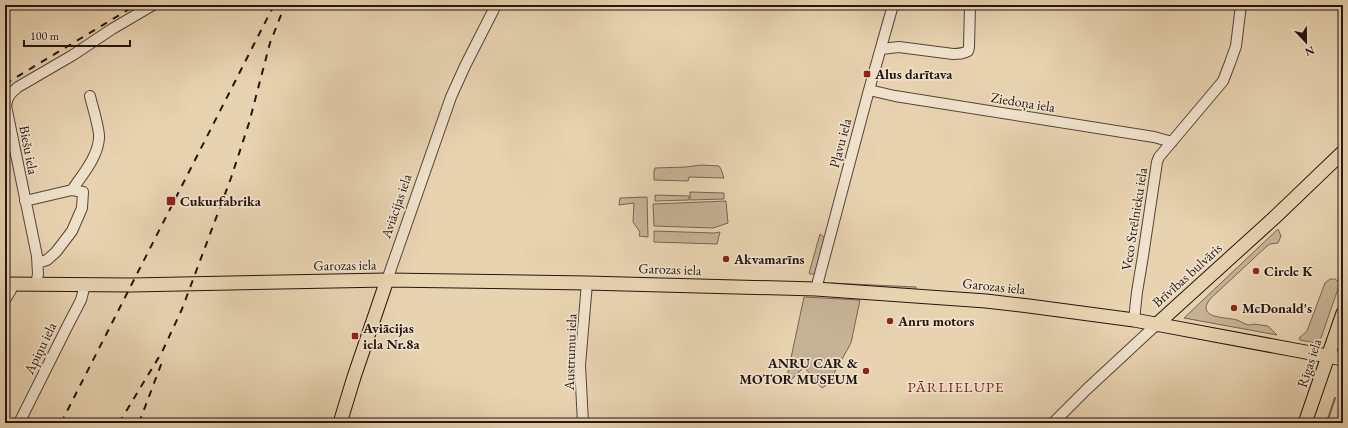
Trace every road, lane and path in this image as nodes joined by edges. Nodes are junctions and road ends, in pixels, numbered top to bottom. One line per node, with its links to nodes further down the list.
1 (153, 5): 12 (street, Biešu iela)
2 (496, 5): 14 (street, Aviācijas iela)
3 (894, 5): 6 (street, Pļavu iela)
4 (970, 5): 6 (street)
5 (1242, 5): 9 (street, Veco Strēlnieku iela)
6 (881, 49): 7 (street, Pļavu iela)
7 (869, 90): 9 (street, Ziedoņa iela); 19 (street, Pļavu iela)
8 (90, 96): 11 (street)
9 (1172, 142): 22 (street, Veco Strēlnieku iela)
10 (1343, 152): 23 (main road, Brīvības bulvāris)
11 (72, 190): 12 (street); 13 (street)
12 (25, 201): 13 (street, Biešu iela)
13 (38, 263): 17 (street, Biešu iela)
14 (387, 280): 15 (main road, Garozas iela); 18 (main road, Garozas iela); 27 (main road, Aviācijas iela)
15 (587, 283): 19 (main road, Garozas iela); 28 (street, Austrumu iela)
16 (9, 284): 17 (main road, Garozas iela); 20 (street)
17 (36, 284): 18 (main road, Garozas iela)
18 (85, 285): 26 (street, Apiņu iela)
19 (816, 290): 22 (main road, Garozas iela)
20 (5, 300)
21 (1343, 313): 24 (main road, Rīgas iela)
22 (1134, 320): 23 (main road, Garozas iela)
23 (1156, 325): 24 (main road, Garozas iela); 29 (street, Brīvības bulvāris)
24 (1329, 356): 25 (main road, Garozas iela); 30 (main road, Rīgas iela)
25 (1343, 359)
26 (19, 423)
27 (340, 423)
28 (584, 423)
29 (1054, 423)
30 (1305, 423)

